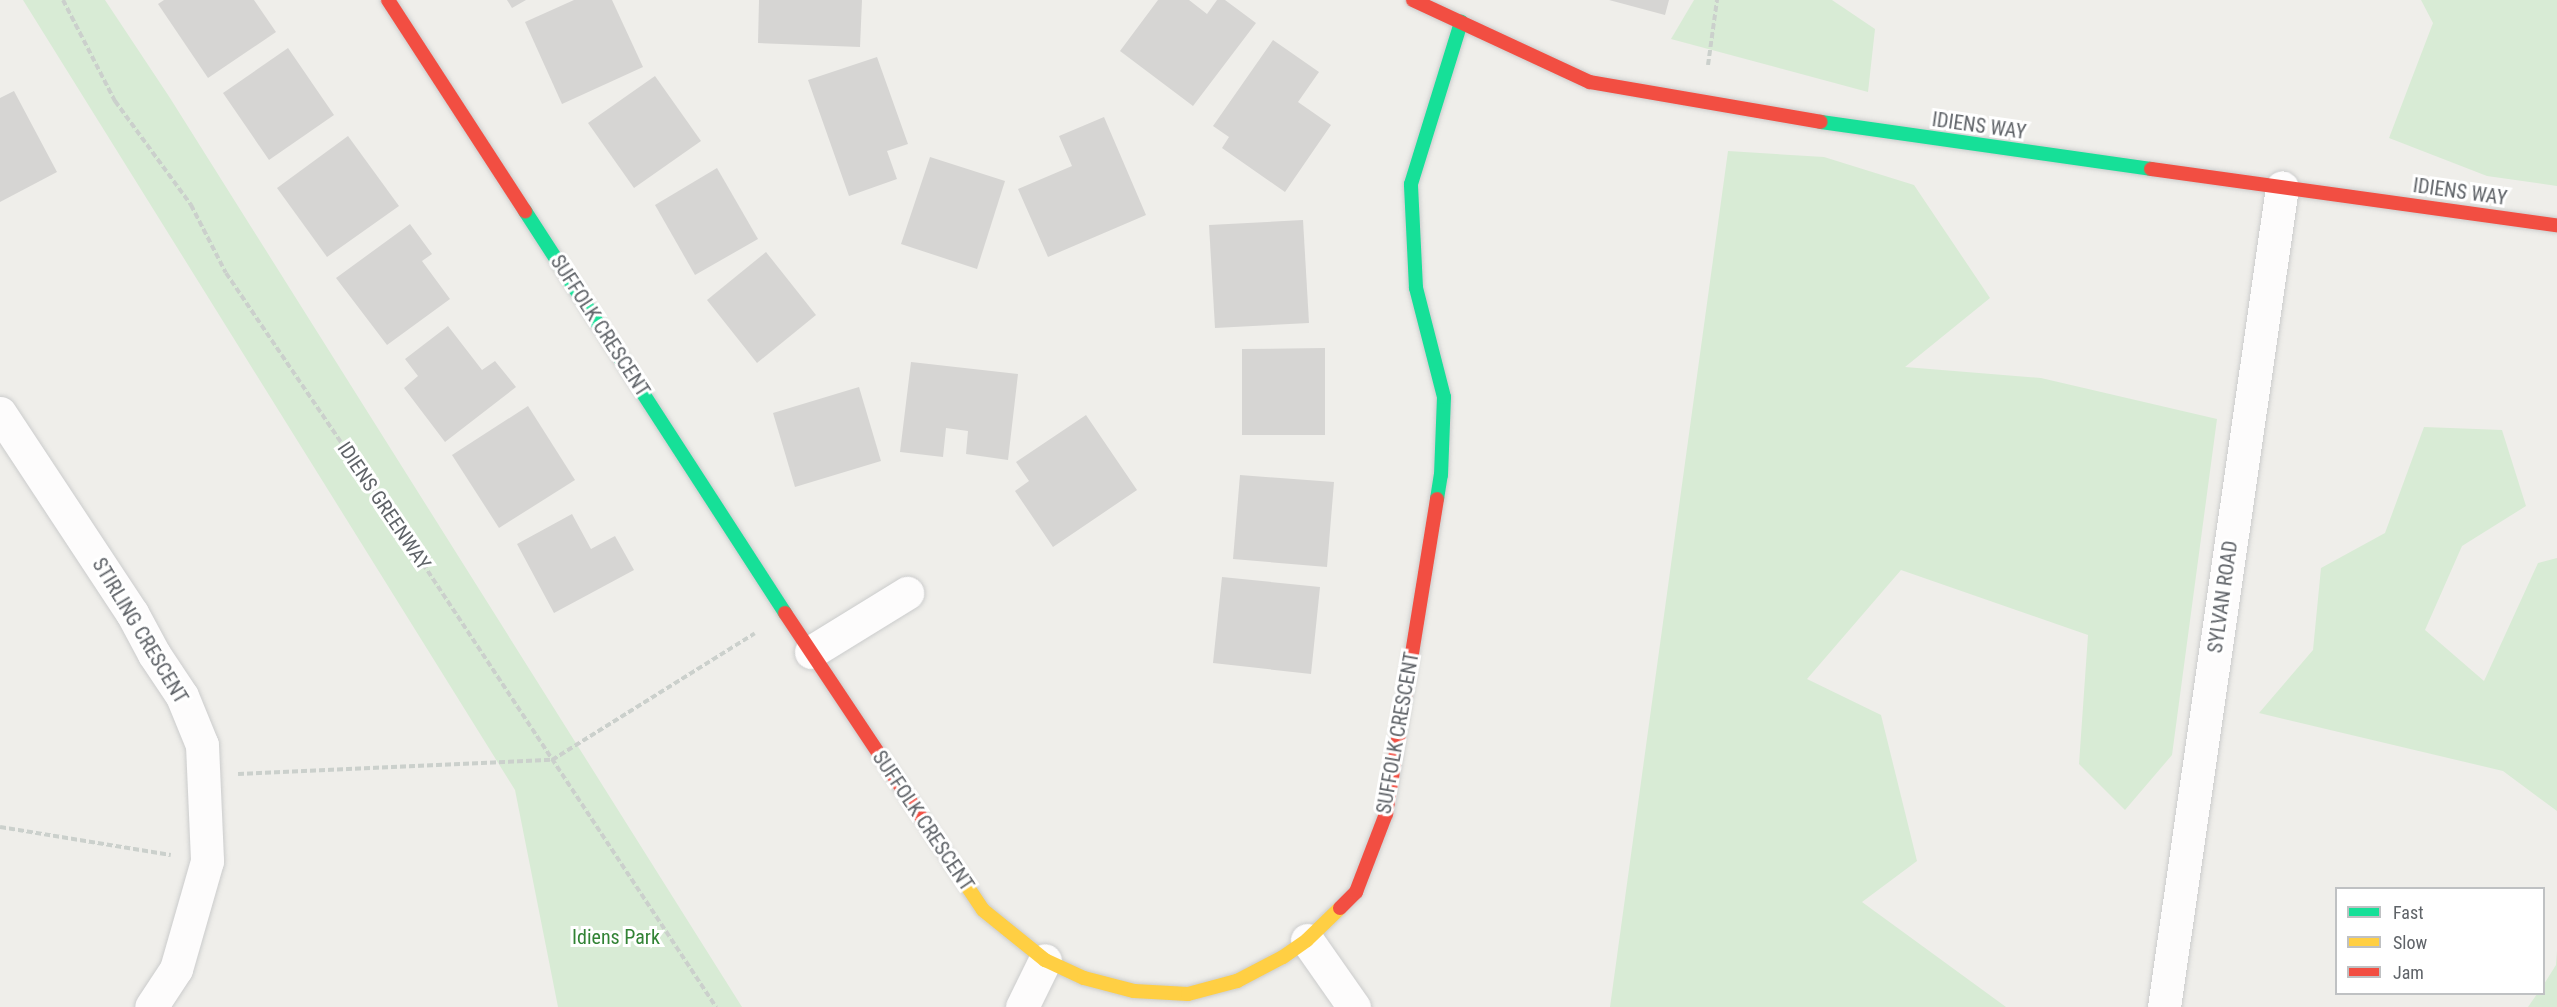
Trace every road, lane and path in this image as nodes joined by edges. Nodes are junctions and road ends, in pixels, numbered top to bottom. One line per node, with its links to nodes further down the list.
1 (63, 0): 13 (path, IDIENS GREENWAY)
2 (388, 0): 11 (street, SUFFOLK CRESCENT)
3 (1413, 0): 5 (street, IDIENS WAY)
4 (1717, 0): 6 (path)
5 (1461, 22): 6 (street, IDIENS WAY); 17 (street, SUFFOLK CRESCENT)
6 (1703, 101): 7 (street, IDIENS WAY)
7 (2282, 187): 8 (street, IDIENS WAY); 23 (street, SYLVAN ROAD)
8 (2557, 225)
9 (0, 413): 14 (street, STIRLING CRESCENT)
10 (907, 593): 12 (street)
11 (787, 614): 12 (street, SUFFOLK CRESCENT); 13 (path)
12 (811, 652): 18 (street, SUFFOLK CRESCENT)
13 (552, 760): 14 (path); 20 (path, IDIENS GREENWAY)
14 (203, 775): 16 (street, STIRLING CRESCENT)
15 (0, 826): 16 (path)
16 (207, 861): 19 (street, STIRLING CRESCENT)
17 (1307, 940): 18 (street, SUFFOLK CRESCENT); 22 (street)
18 (1045, 960): 21 (street)
19 (151, 1007)
20 (716, 1007)
21 (1022, 1007)
22 (1354, 1007)
23 (2164, 1007)

